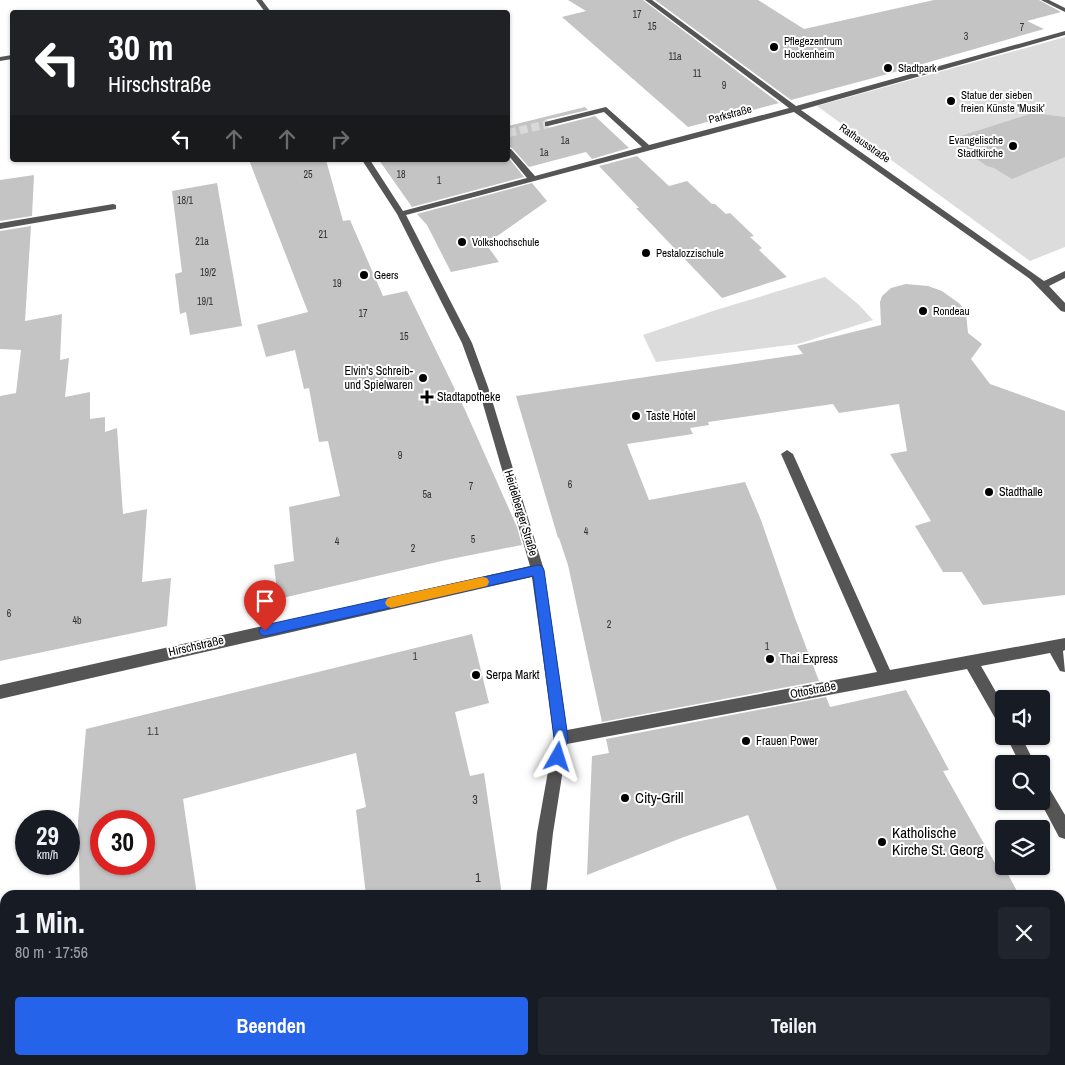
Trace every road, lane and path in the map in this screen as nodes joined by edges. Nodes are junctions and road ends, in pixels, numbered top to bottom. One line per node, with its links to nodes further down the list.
1 (648, 0): 5 (street, Rathausstraße)
2 (1044, 0): 3 (street)
3 (1065, 10)
4 (1065, 33): 5 (street, Parkstraße)
5 (795, 109): 7 (street, Parkstraße); 15 (street, Rathausstraße)
6 (548, 124): 7 (street)
7 (647, 148): 10 (street, Parkstraße)
8 (510, 153): 10 (street)
9 (367, 162): 12 (street, Heidelberger Straße)
10 (532, 178): 12 (street, Parkstraße)
11 (113, 207): 13 (street)
12 (401, 214): 18 (street, Heidelberger Straße)
13 (0, 226)
14 (1065, 274): 15 (street)
15 (1043, 285): 16 (street, Rathausstraße)
16 (1065, 309)
17 (787, 454): 22 (street)
18 (538, 570): 23 (street, Hirschstraße); 25 (street, Heidelberger Straße)
19 (1059, 645): 20 (street, Ottostraße); 21 (street)
20 (971, 662): 22 (street, Ottostraße); 24 (street)
21 (1065, 666)
22 (886, 677): 25 (street, Ottostraße)
23 (0, 692)
24 (995, 704)
25 (561, 738): 28 (street, Heidelberger Straße)
26 (1050, 804): 27 (street)
27 (1065, 831)
28 (539, 890)

